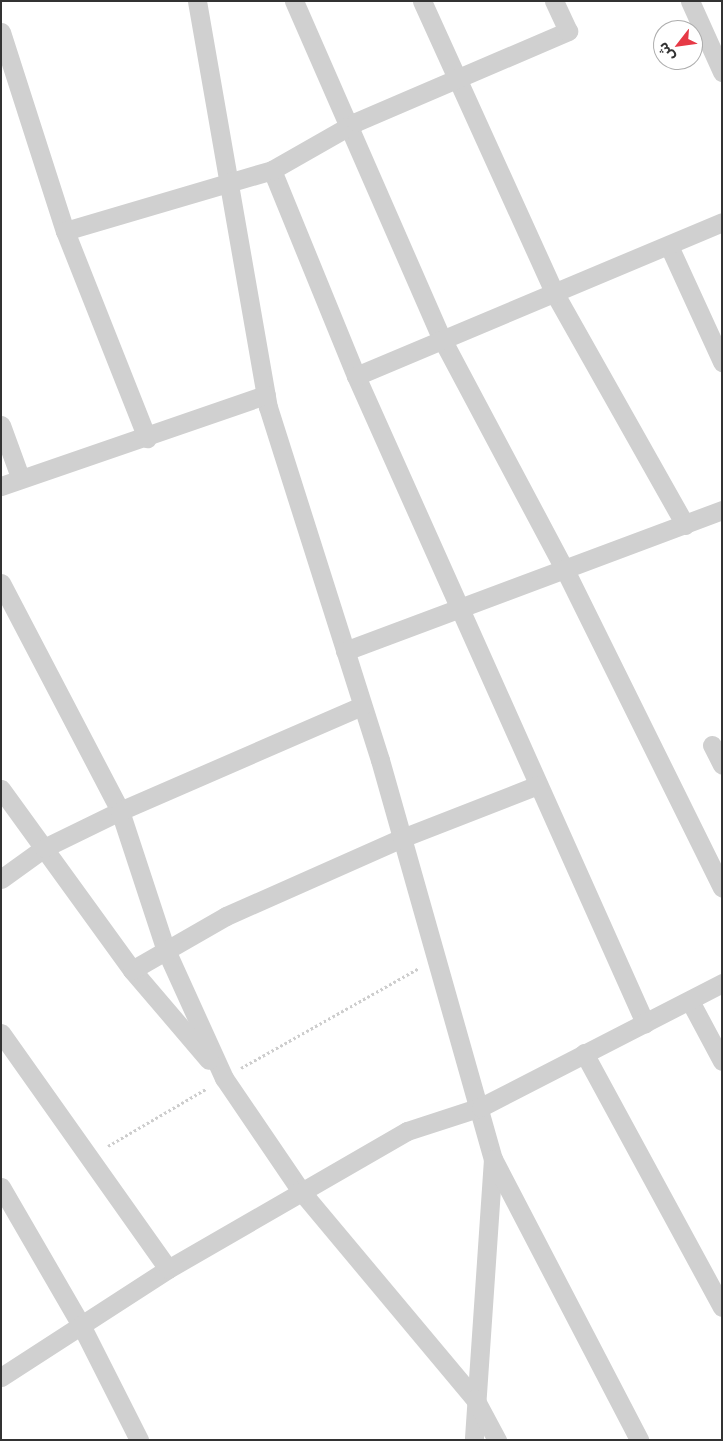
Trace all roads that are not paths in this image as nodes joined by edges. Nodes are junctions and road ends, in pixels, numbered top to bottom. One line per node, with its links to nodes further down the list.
1 (197, 1): 11 (street)
2 (294, 1): 9 (street)
3 (422, 1): 8 (street)
4 (554, 1): 8 (street)
5 (690, 1): 7 (street)
6 (1, 32): 13 (street)
7 (722, 72)
8 (460, 79): 9 (street); 15 (street)
9 (349, 126): 10 (street); 16 (street)
10 (272, 170): 11 (street); 18 (street)
11 (226, 183): 13 (street); 19 (street)
12 (722, 222): 14 (street)
13 (65, 231): 21 (street)
14 (670, 246): 15 (street); 17 (street)
15 (555, 294): 16 (street); 25 (street)
16 (442, 340): 18 (street); 26 (street)
17 (722, 362)
18 (356, 376): 28 (street)
19 (266, 395): 21 (street); 29 (street)
20 (1, 425): 22 (street)
21 (147, 438): 22 (street)
22 (20, 477): 23 (street)
23 (1, 486)
24 (722, 510): 25 (street)
25 (685, 525): 26 (street)
26 (566, 572): 28 (street); 39 (street)
27 (1, 583): 35 (street)
28 (459, 610): 29 (street); 33 (street)
29 (345, 651): 30 (street)
30 (362, 706): 35 (street); 36 (street)
31 (712, 745): 32 (street)
32 (722, 764)
33 (538, 785): 36 (street); 44 (street)
34 (1, 790): 37 (street)
35 (120, 811): 37 (street); 40 (street)
36 (402, 838): 40 (street); 49 (street)
37 (44, 848): 38 (street); 41 (street)
38 (1, 879)
39 (722, 887)
40 (165, 948): 41 (street); 48 (street)
41 (132, 970): 48 (street)
42 (722, 983): 43 (street)
43 (690, 1000): 44 (street); 47 (street)
44 (645, 1023): 46 (street)
45 (1, 1033): 53 (street)
46 (584, 1054): 49 (street); 54 (street)
47 (722, 1061)
48 (224, 1078): 52 (street)
49 (482, 1106): 50 (street); 52 (street)
50 (493, 1159): 57 (street); 61 (street)
51 (1, 1187): 55 (street)
52 (300, 1190): 53 (street); 57 (street)
53 (168, 1269): 55 (street)
54 (722, 1308)
55 (81, 1325): 56 (street); 58 (street)
56 (1, 1377)
57 (475, 1400): 59 (street); 60 (street)
58 (139, 1440)
59 (474, 1440)
60 (497, 1440)
61 (639, 1440)

